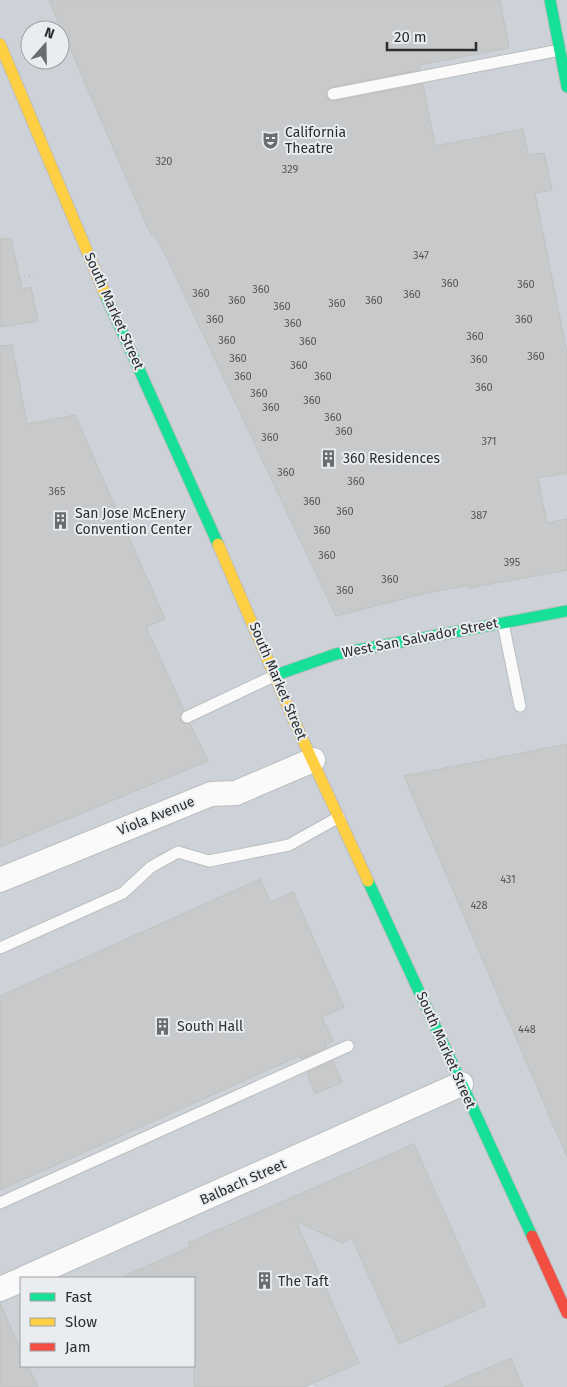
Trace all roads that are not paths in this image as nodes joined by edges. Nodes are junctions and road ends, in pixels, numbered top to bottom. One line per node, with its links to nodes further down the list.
1 (550, 0): 3 (main road)
2 (0, 44): 8 (main road, South Market Street)
3 (560, 50): 4 (main road); 5 (lane)
4 (567, 87)
5 (333, 94)
6 (567, 611): 7 (main road, West San Salvador Street)
7 (503, 623): 8 (main road, West San Salvador Street); 9 (lane)
8 (276, 675): 10 (lane); 11 (main road, South Market Street)
9 (520, 706)
10 (187, 717)
11 (313, 760): 12 (main road, South Market Street); 13 (street, Viola Avenue)
12 (339, 817): 14 (lane); 16 (main road, South Market Street)
13 (0, 880)
14 (0, 948)
15 (348, 1046): 17 (lane)
16 (461, 1084): 18 (street, Balbach Street); 21 (main road, South Market Street)
17 (0, 1203)
18 (27, 1277)
19 (20, 1280): 20 (street)
20 (0, 1290)
21 (567, 1314)

